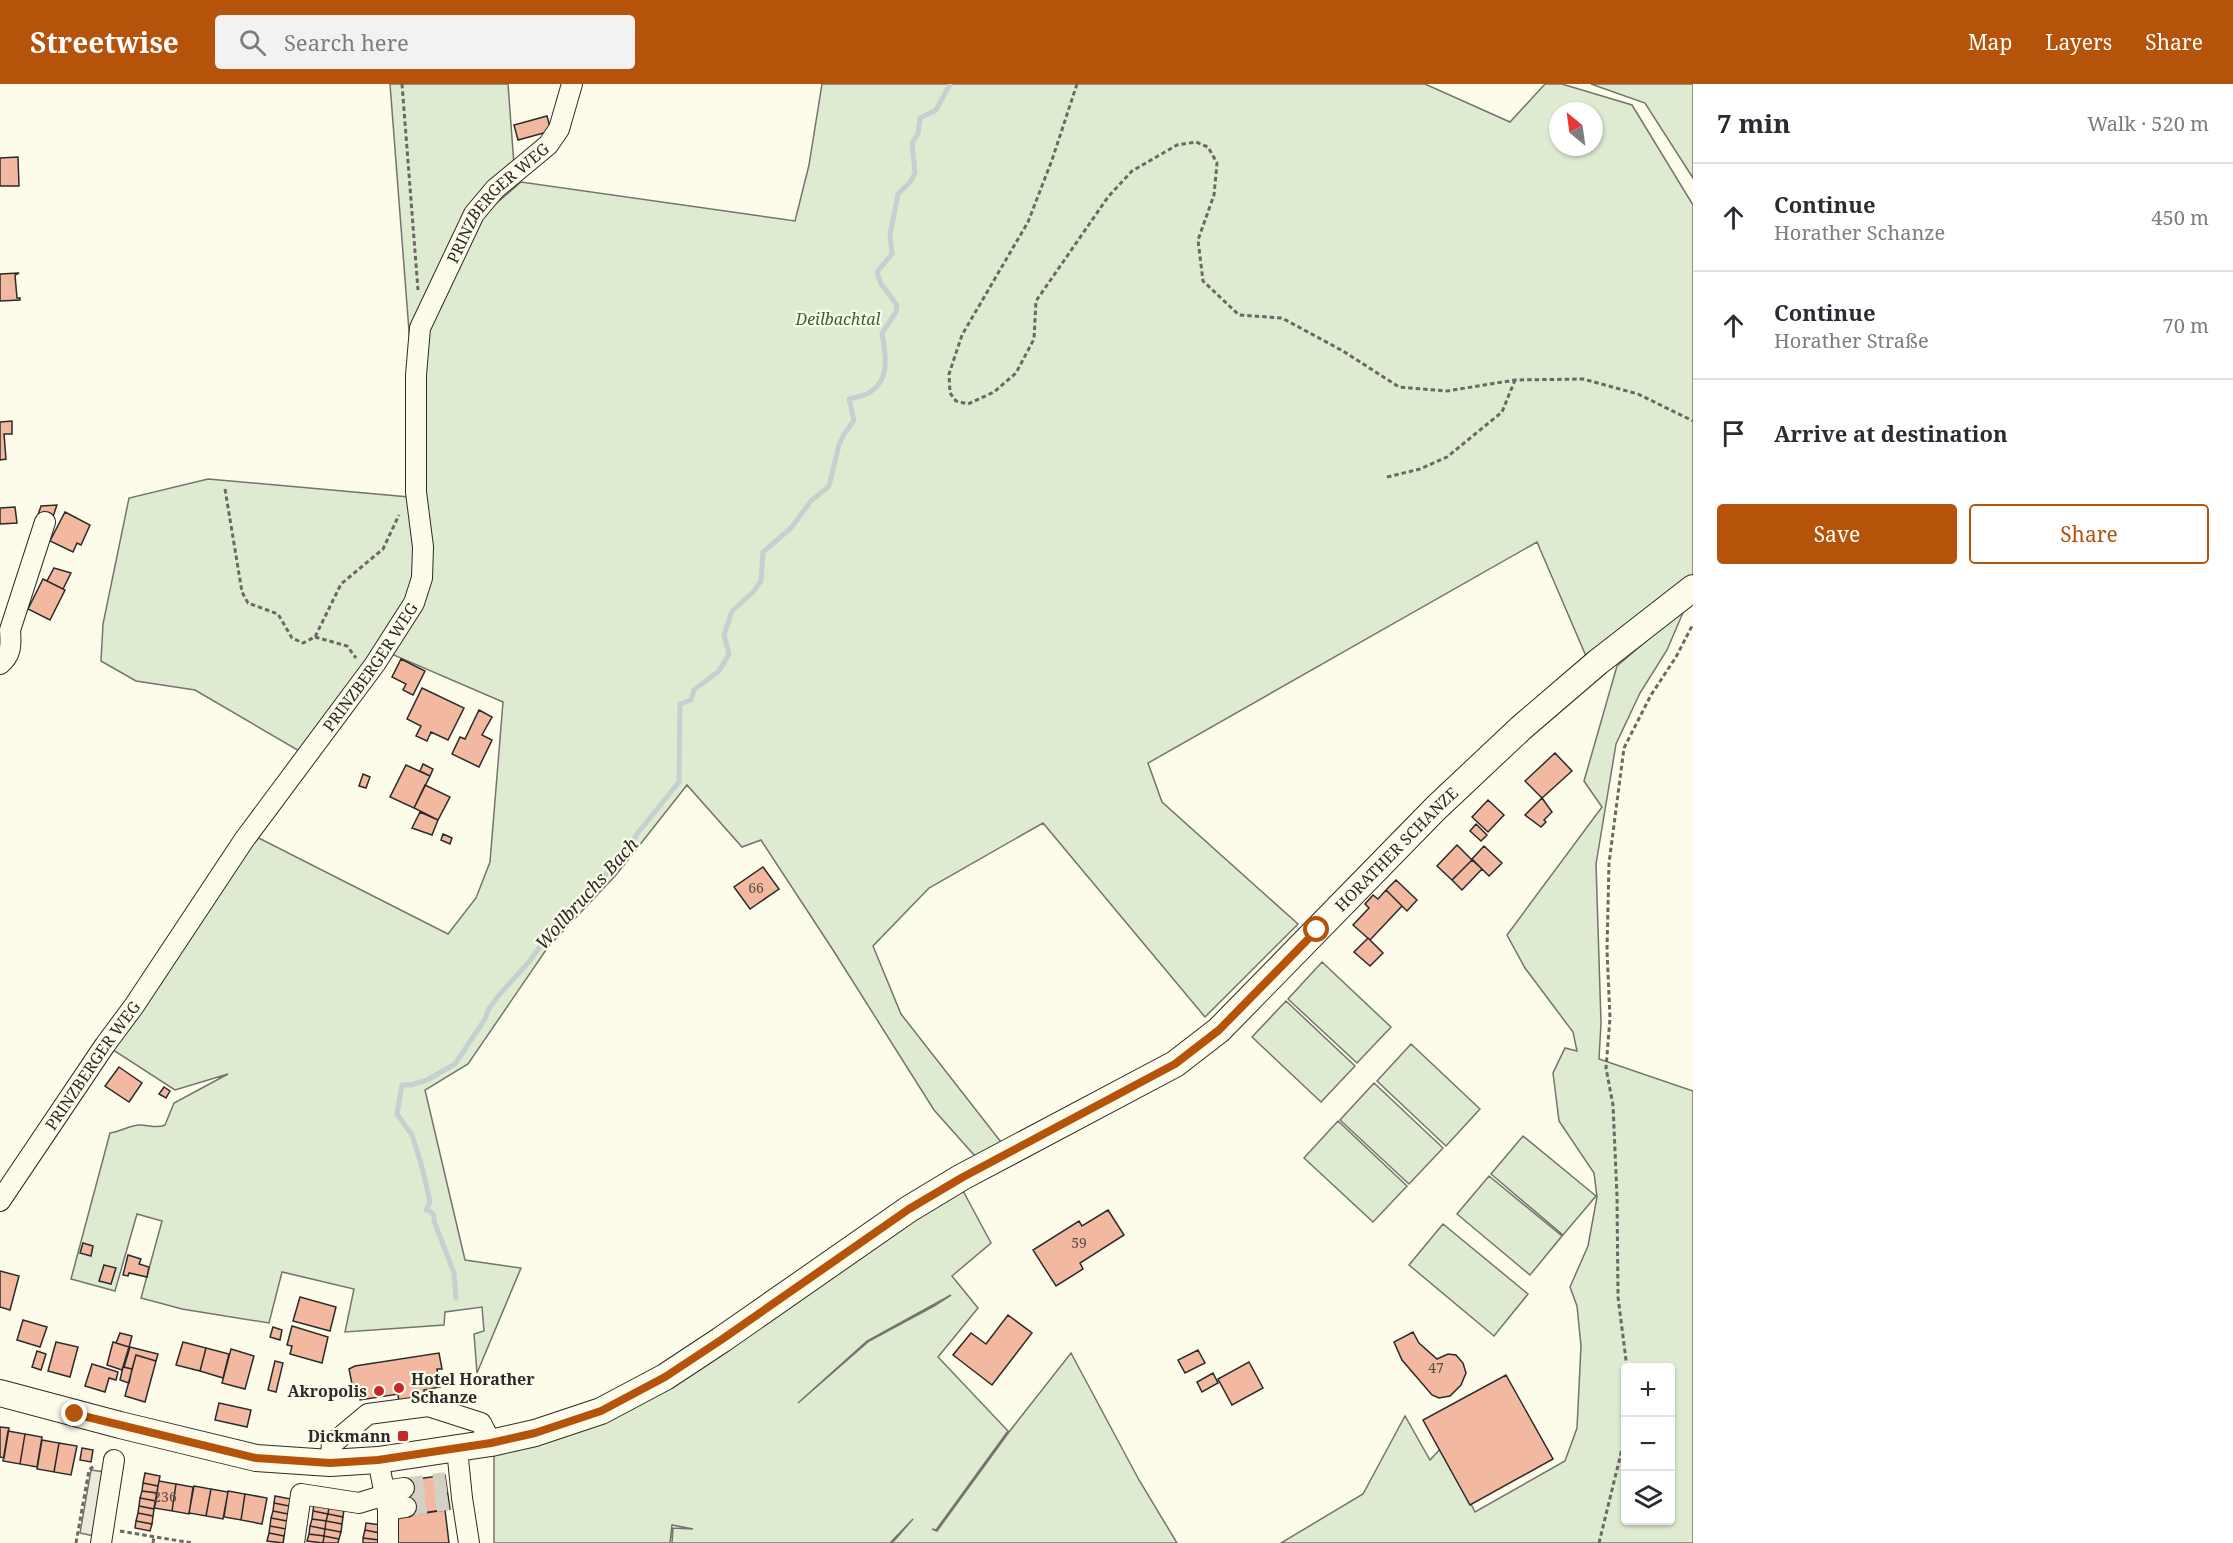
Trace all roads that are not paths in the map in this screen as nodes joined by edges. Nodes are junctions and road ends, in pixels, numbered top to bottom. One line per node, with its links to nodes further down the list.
1 (572, 84): 5 (street, PRINZBERGER WEG)
2 (45, 522): 4 (street)
3 (1693, 588): 7 (main road, HORATHER SCHANZE)
4 (0, 664)
5 (0, 1201)
6 (0, 1392): 11 (main road, HORATHER SCHANZE)
7 (491, 1443): 8 (main road, HORATHER SCHANZE); 11 (street)
8 (457, 1449): 10 (main road, HORATHER SCHANZE); 16 (street)
9 (114, 1460): 13 (street)
10 (378, 1460): 11 (main road, HORATHER SCHANZE); 12 (street)
11 (330, 1463)
12 (394, 1498): 14 (street); 15 (street)
13 (102, 1535)
14 (294, 1543)
15 (388, 1543)
16 (469, 1543)

